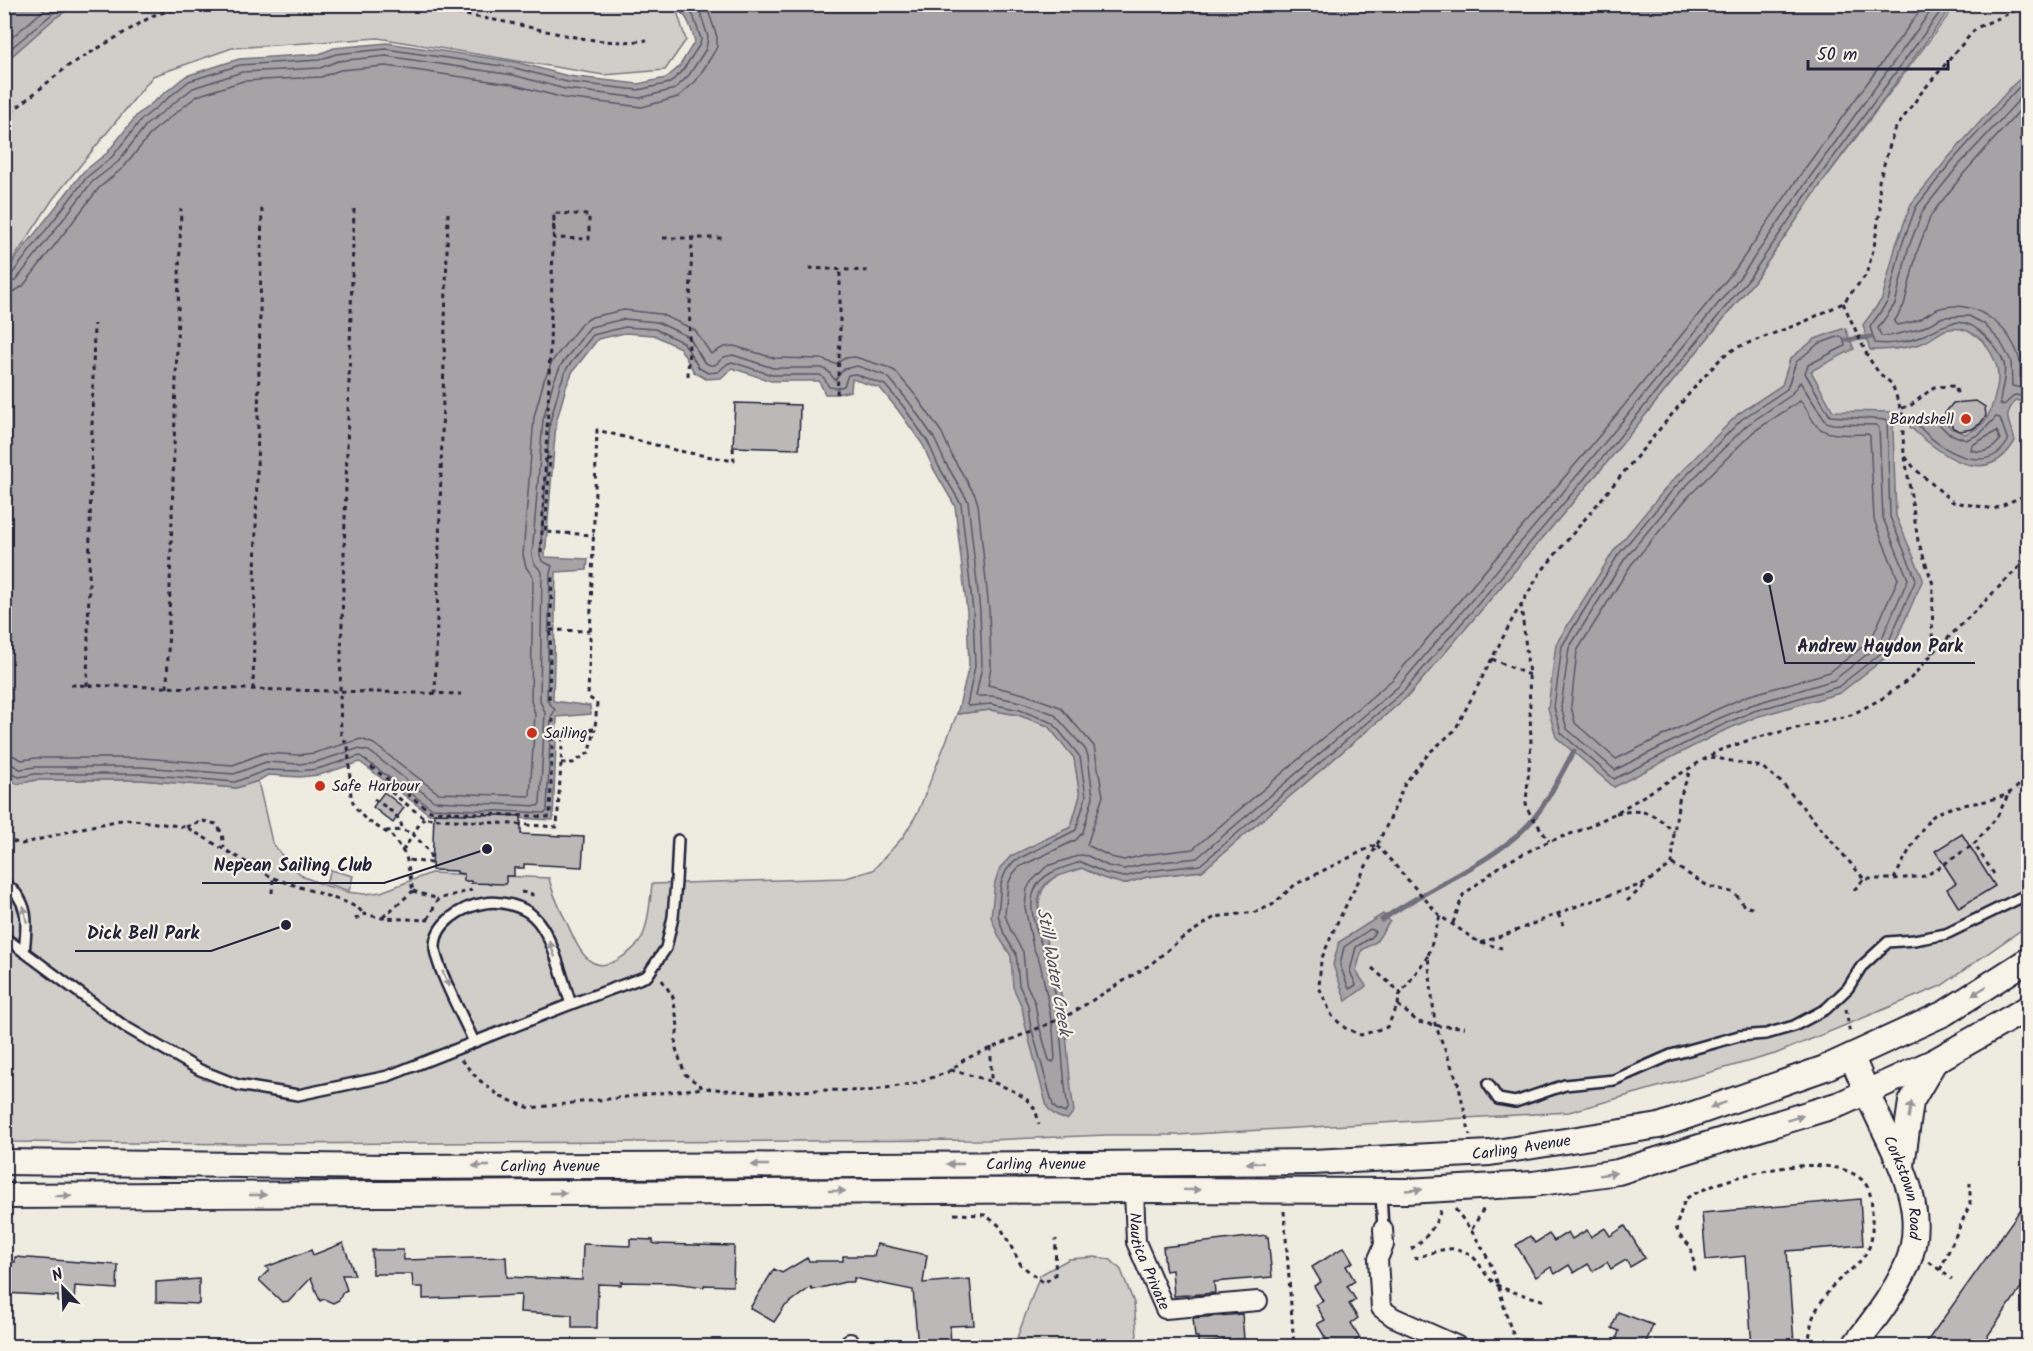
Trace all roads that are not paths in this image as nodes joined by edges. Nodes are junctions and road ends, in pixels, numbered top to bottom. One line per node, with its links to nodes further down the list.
1 (678, 840): 7 (lane)
2 (4, 883): 5 (lane, one-way to 2)
3 (2028, 894): 12 (lane)
4 (4, 938): 5 (lane)
5 (24, 952): 9 (lane)
6 (2028, 960): 10 (main road, Carling Avenue, one-way to 10)
7 (571, 1004): 9 (lane); 9 (lane, one-way to 9)
8 (2028, 1008): 11 (main road, Carling Avenue)
9 (474, 1042)
10 (1849, 1044): 13 (main road, Corkstown Road); 14 (main road, Carling Avenue, one-way to 14)
11 (1935, 1061): 13 (main road, Carling Avenue); 15 (main road, one-way to 11)
12 (1488, 1084)
13 (1868, 1093): 15 (main road, Corkstown Road); 17 (main road, Carling Avenue, one-way to 13)
14 (4, 1162)
15 (1902, 1165): 22 (main road, Corkstown Road)
16 (1134, 1190): 17 (main road, Carling Avenue, one-way to 17); 18 (main road, Carling Avenue, one-way to 16); 20 (street, Nautica Private)
17 (1381, 1190): 19 (lane)
18 (4, 1196)
19 (1383, 1229): 21 (street)
20 (1258, 1301)
21 (1458, 1347)
22 (1854, 1347)

